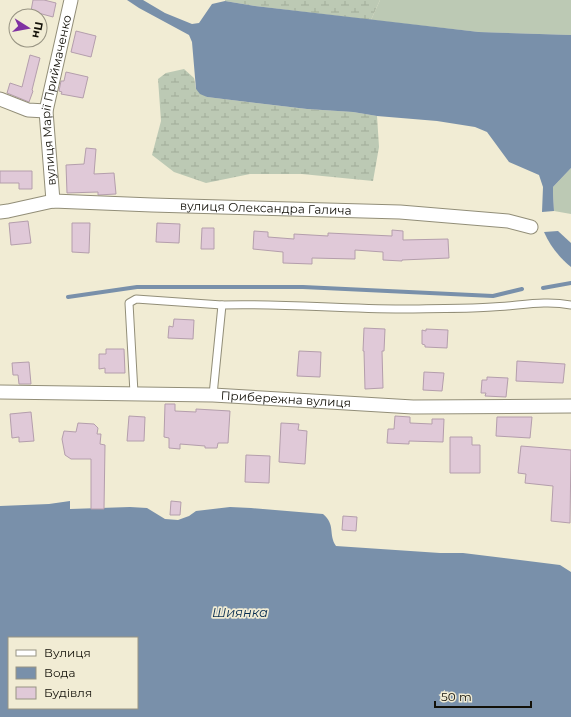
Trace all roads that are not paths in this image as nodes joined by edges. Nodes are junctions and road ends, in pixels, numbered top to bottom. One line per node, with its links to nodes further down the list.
1 (71, 0): 3 (street, вулиця Марії Приймаченко)
2 (0, 99): 3 (street)
3 (46, 111): 4 (street, вулиця Марії Приймаченко)
4 (53, 201): 5 (street, вулиця Олександра Галича); 6 (street, вулиця Олександра Галича)
5 (0, 212)
6 (531, 227)
7 (222, 305): 8 (lane); 10 (lane); 11 (lane)
8 (571, 305)
9 (0, 392): 10 (street, Прибережна вулиця)
10 (134, 393): 11 (street, Прибережна вулиця)
11 (213, 394): 12 (street, Прибережна вулиця)
12 (571, 406)

